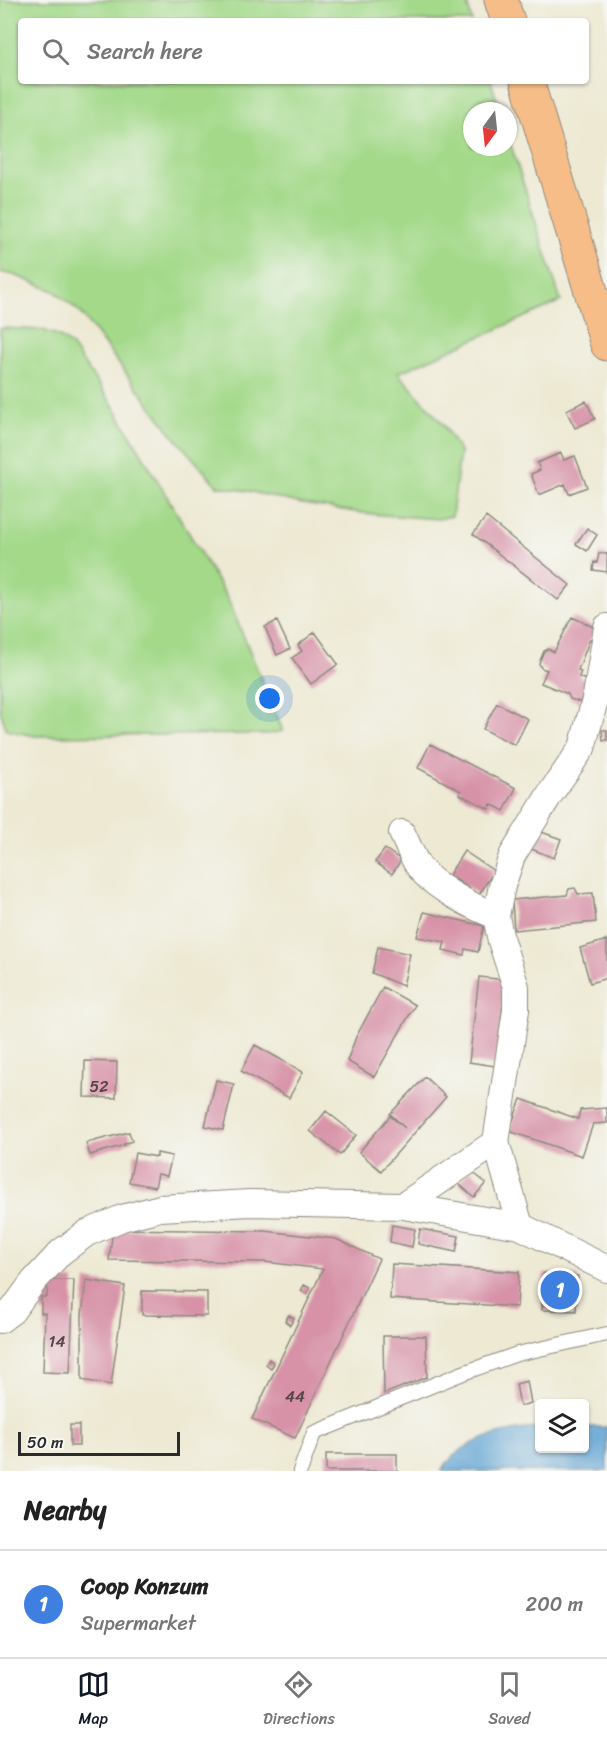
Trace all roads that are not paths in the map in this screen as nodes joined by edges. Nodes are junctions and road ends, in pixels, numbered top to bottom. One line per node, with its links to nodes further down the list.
1 (501, 0): 2 (main road)
2 (507, 18)
3 (528, 84): 4 (main road)
4 (607, 344)
5 (607, 627): 7 (street)
6 (402, 833): 7 (street)
7 (496, 916): 8 (street)
8 (496, 1142): 9 (street); 10 (street)
9 (403, 1206): 10 (street); 12 (street)
10 (520, 1226): 11 (street)
11 (607, 1269)
12 (0, 1320)
13 (607, 1334): 14 (lane)
14 (300, 1471)

